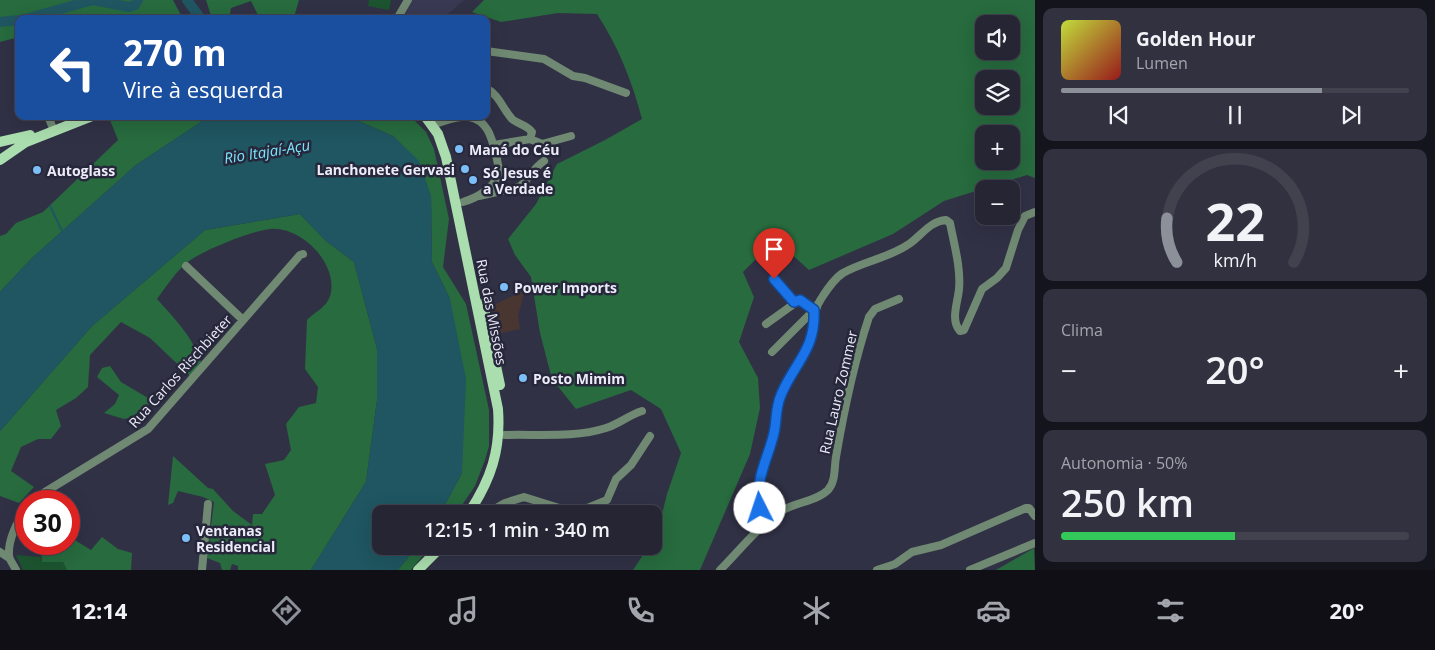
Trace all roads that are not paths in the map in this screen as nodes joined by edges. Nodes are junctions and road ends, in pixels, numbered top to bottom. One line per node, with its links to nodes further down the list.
1 (408, 0): 2 (street)
2 (400, 15)
3 (490, 52): 5 (street)
4 (490, 91): 12 (street)
5 (626, 93)
6 (82, 120): 15 (main road)
7 (428, 120): 34 (main road, Rua das Missões)
8 (436, 120): 18 (main road, Rua das Missões)
9 (478, 120): 14 (street)
10 (50, 121): 13 (main road)
11 (571, 136): 12 (street)
12 (530, 139): 14 (street)
13 (0, 142)
14 (494, 145): 17 (street)
15 (0, 160)
16 (544, 161): 17 (street)
17 (478, 196): 18 (street)
18 (463, 202): 30 (main road, Rua das Missões)
19 (1035, 212): 25 (street)
20 (303, 254): 26 (street, Rua Carlos Rischbieter)
21 (186, 266): 26 (street)
22 (774, 279): 24 (street)
23 (899, 299): 40 (street, Rua Lauro Zommer)
24 (794, 302): 25 (street); 27 (street)
25 (814, 310): 28 (street); 40 (street)
26 (243, 320): 32 (street, Rua Carlos Rischbieter)
27 (766, 324)
28 (772, 352)
29 (642, 411): 30 (street)
30 (505, 435): 35 (main road, Rua das Missões)
31 (650, 436): 38 (street)
32 (48, 490)
33 (208, 504): 48 (street)
34 (474, 505)
35 (481, 505)
36 (502, 505): 37 (street)
37 (550, 505)
38 (596, 505)
39 (1035, 516): 52 (street)
40 (766, 523): 51 (street, Rua Lauro Zommer)
41 (15, 532): 46 (street)
42 (1035, 543): 53 (street)
43 (0, 552): 46 (street)
44 (433, 555): 49 (main road)
45 (441, 555): 50 (main road)
46 (9, 558): 47 (street)
47 (16, 570)
48 (202, 570)
49 (418, 570)
50 (427, 570)
51 (720, 570)
52 (877, 570)
53 (970, 570)

